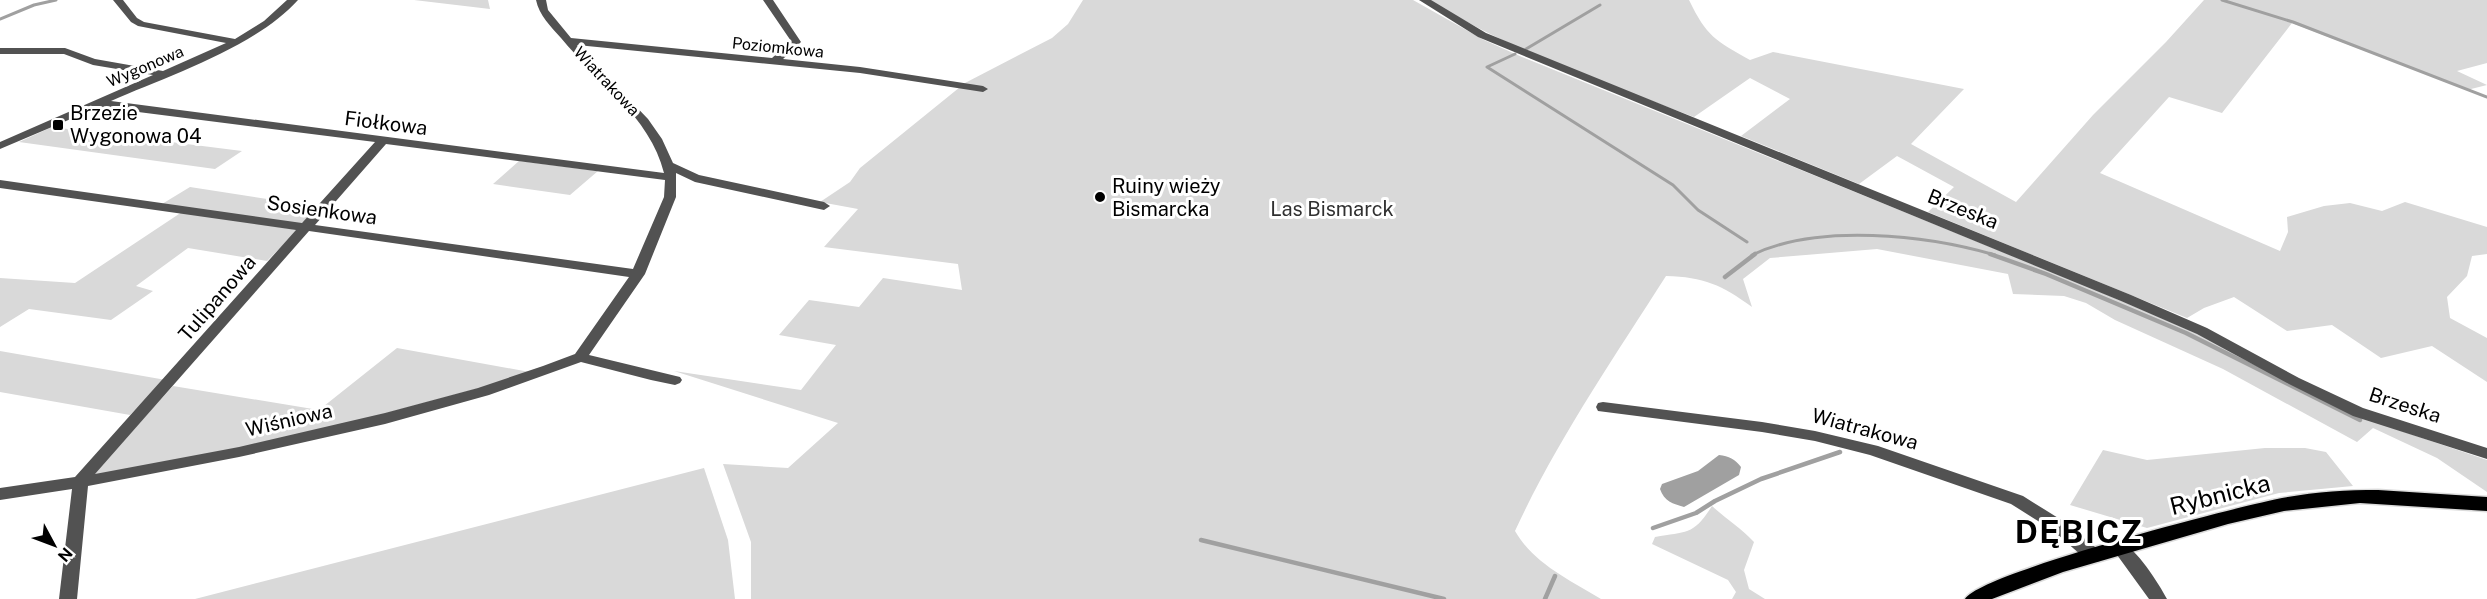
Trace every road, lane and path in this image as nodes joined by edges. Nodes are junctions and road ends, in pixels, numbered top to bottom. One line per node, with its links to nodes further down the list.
1 (118, 0): 7 (street)
2 (293, 0): 7 (street, Wygonowa)
3 (542, 0): 6 (street, Wiatrakowa)
4 (768, 0): 9 (street)
5 (1424, 0): 24 (street, Brzeska)
6 (569, 41): 9 (street, Poziomkowa); 15 (street, Wiatrakowa)
7 (237, 42): 10 (street, Wygonowa)
8 (0, 51): 10 (street)
9 (775, 61): 11 (street, Poziomkowa)
10 (165, 74): 12 (street, Wygonowa)
11 (983, 89)
12 (97, 103): 13 (street, Fiołkowa); 14 (street, Wygonowa)
13 (382, 141): 15 (street, Fiołkowa); 19 (street, Tulipanowa)
14 (3, 143)
15 (671, 176): 16 (street); 16 (street); 20 (street)
16 (696, 177): 18 (street)
17 (0, 184): 19 (street, Sosienkowa)
18 (824, 206)
19 (305, 227): 20 (street, Sosienkowa); 25 (street, Tulipanowa)
20 (638, 274): 21 (street)
21 (580, 357): 22 (street); 25 (street, Wiśniowa)
22 (675, 380)
23 (1603, 406): 29 (street, Wiatrakowa)
24 (2482, 451)
25 (81, 480): 26 (street, Wiśniowa); 30 (street)
26 (0, 494)
27 (2487, 504): 28 (main road, Rybnicka)
28 (2120, 548): 29 (main road, Rybnicka); 32 (street)
29 (2094, 556): 31 (main road, Rybnicka)
30 (68, 599)
31 (1975, 599)
32 (2158, 599)

